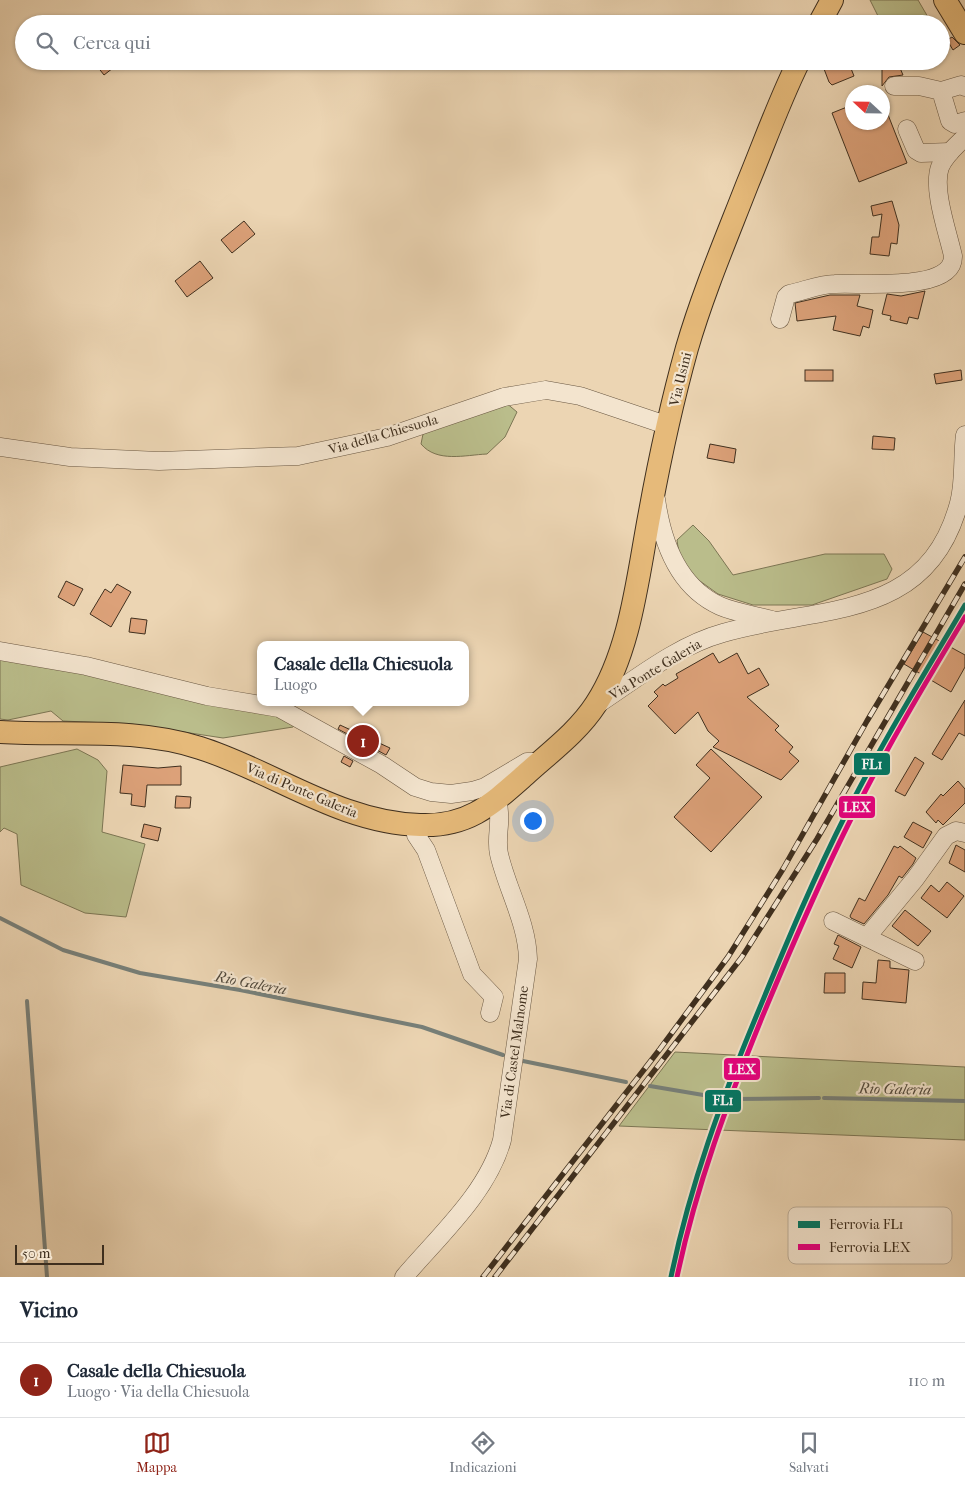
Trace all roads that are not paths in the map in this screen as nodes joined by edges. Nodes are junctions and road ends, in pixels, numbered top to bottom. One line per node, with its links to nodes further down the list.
1 (832, 0): 3 (main road)
2 (945, 0): 4 (main road)
3 (824, 15)
4 (965, 33)
5 (795, 70): 14 (main road, Via Usini)
6 (894, 86): 8 (street)
7 (965, 87): 8 (street)
8 (941, 91): 9 (street)
9 (965, 121)
10 (907, 129): 12 (street)
11 (965, 137): 12 (street)
12 (950, 152): 13 (street)
13 (780, 319)
14 (669, 426): 16 (street, Via della Chiesuola); 17 (main road, Via Usini)
15 (965, 435): 18 (street, Via Ponte Galeria)
16 (0, 447)
17 (654, 486): 18 (street, Via Ponte Galeria); 22 (main road, Via Usini)
18 (776, 620): 22 (street, Via Ponte Galeria)
19 (0, 651): 20 (street)
20 (257, 704)
21 (267, 706): 24 (street)
22 (594, 706): 24 (main road, Via di Ponte Galeria)
23 (0, 732): 26 (main road, Via di Ponte Galeria)
24 (539, 762): 25 (main road, Via di Ponte Galeria)
25 (497, 800): 26 (main road, Via di Ponte Galeria); 32 (street, Via di Castel Malnome)
26 (418, 825): 31 (street)
27 (965, 833): 29 (street)
28 (833, 921): 29 (street)
29 (867, 937): 30 (street)
30 (915, 961)
31 (490, 1013)
32 (404, 1277)

